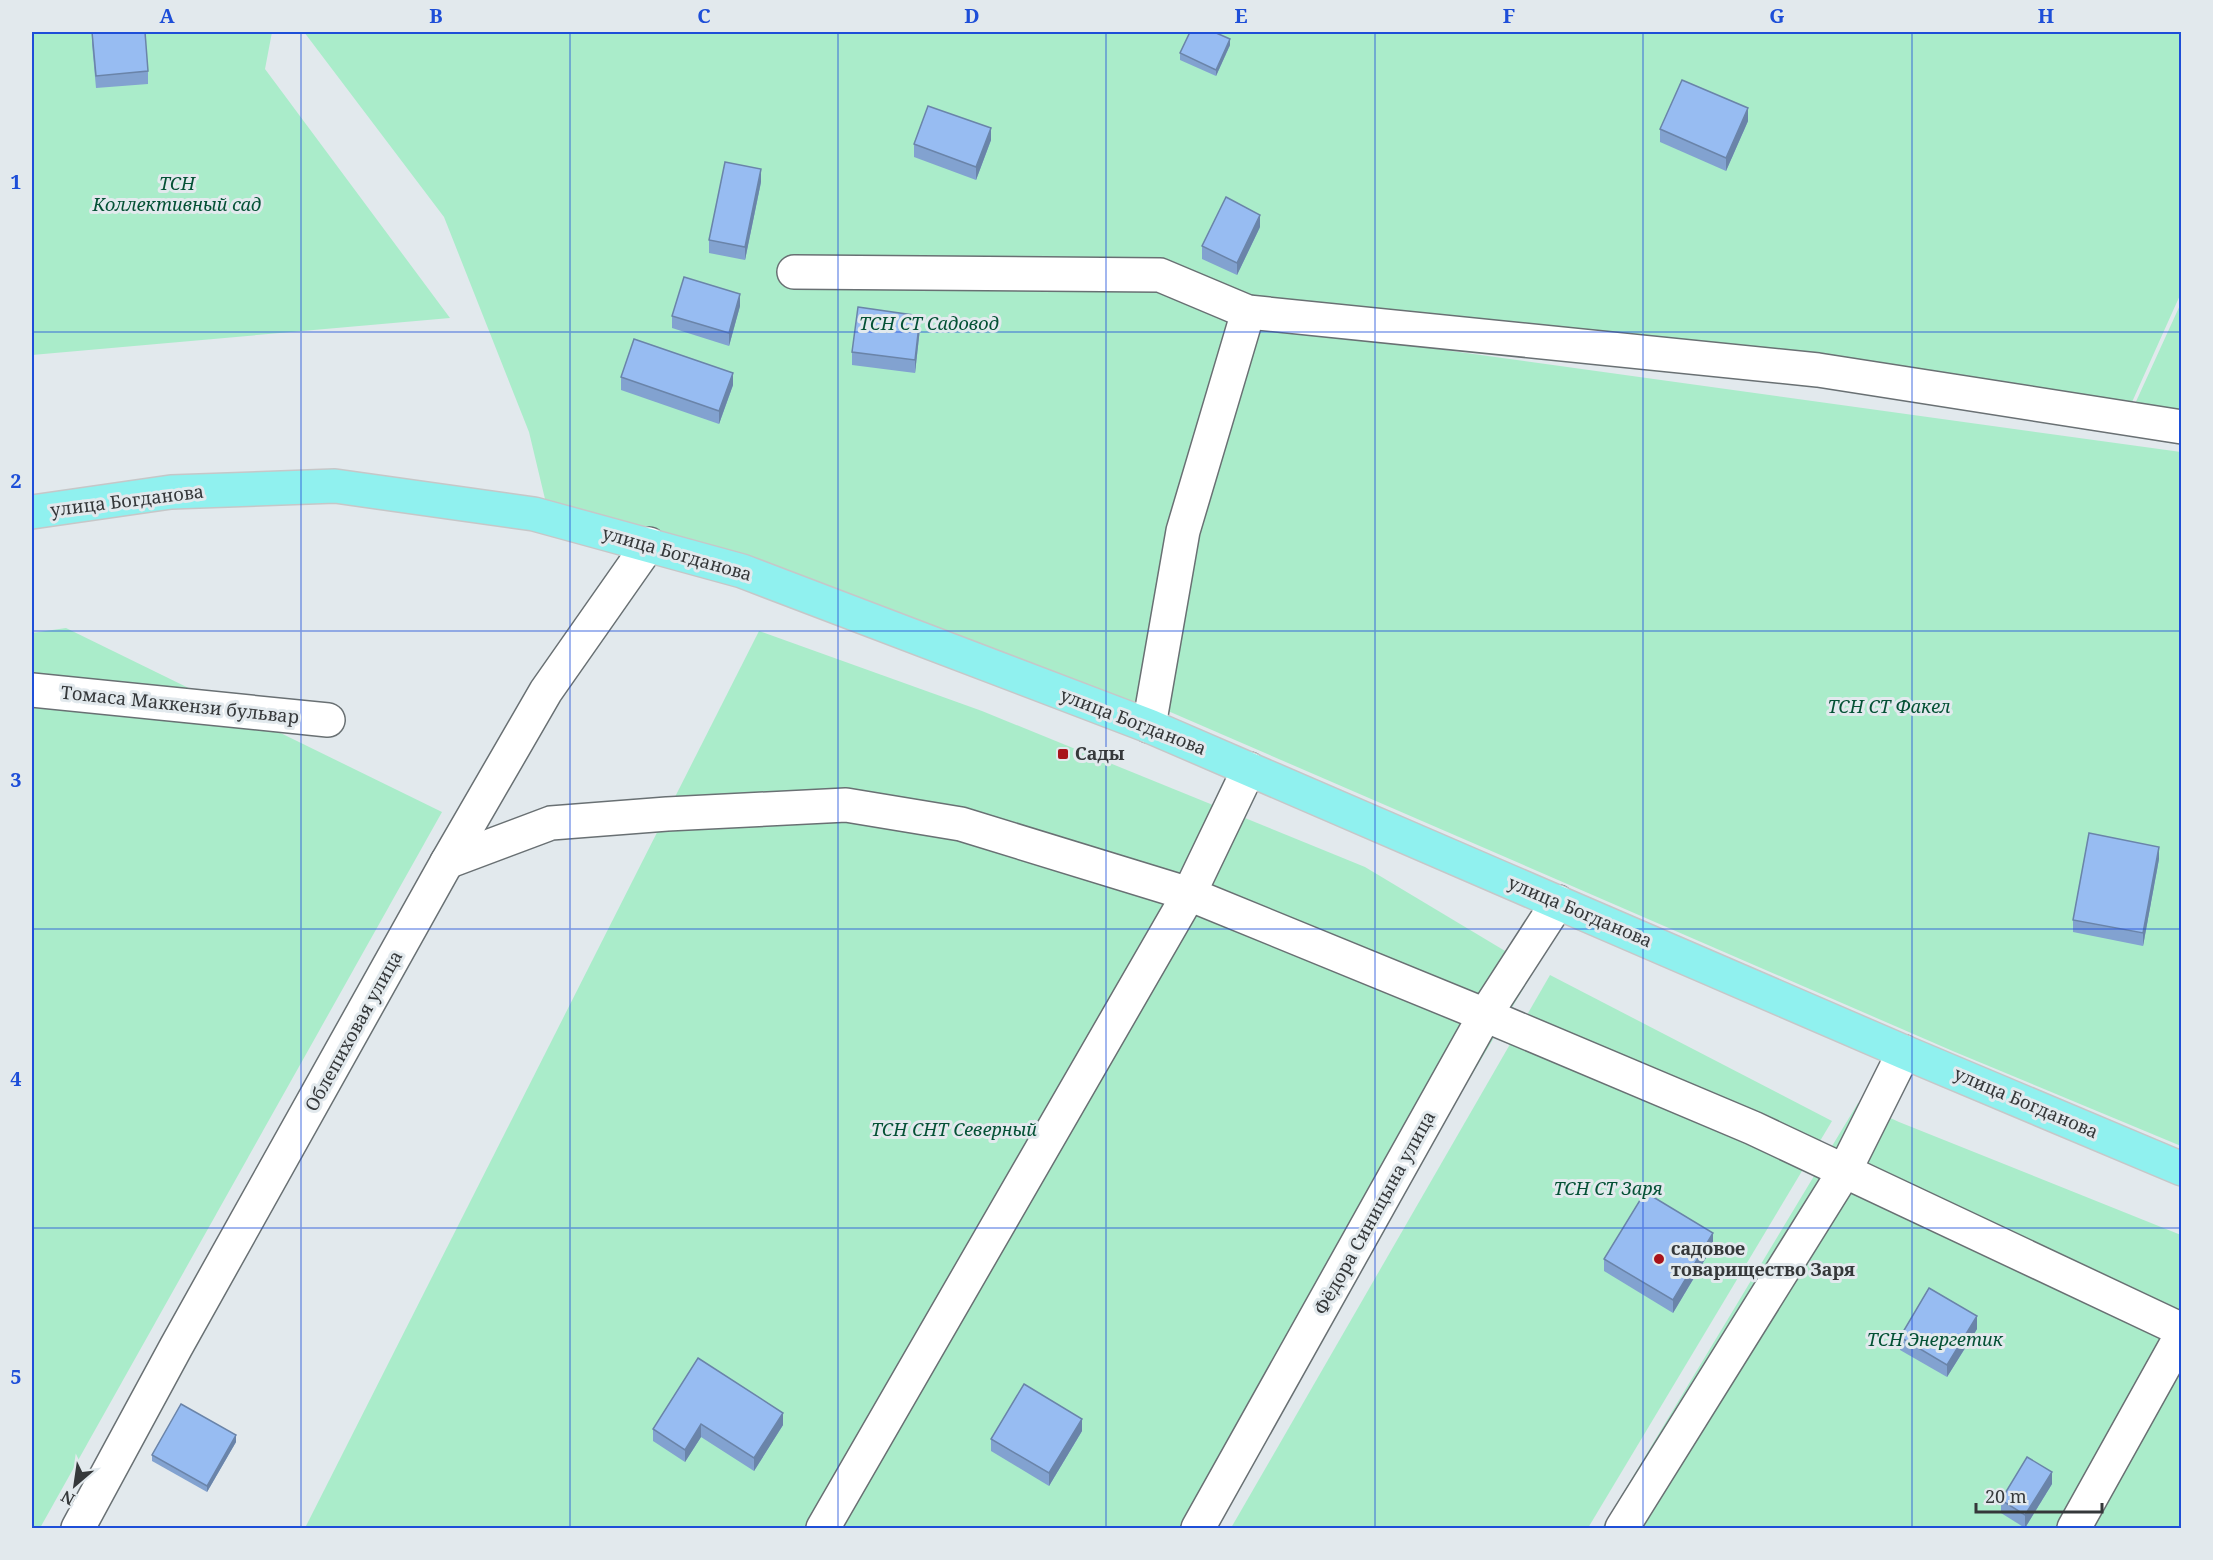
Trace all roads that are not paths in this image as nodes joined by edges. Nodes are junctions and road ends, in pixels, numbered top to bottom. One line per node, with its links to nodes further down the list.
1 (794, 272): 2 (street)
2 (1248, 312): 3 (street); 8 (street)
3 (2181, 427)
4 (32, 512): 5 (main road, улица Богданова)
5 (649, 544): 8 (main road, улица Богданова); 10 (street, Облепиховая улица)
6 (32, 690): 7 (street, Томаса Маккензи бульвар)
7 (328, 720)
8 (1149, 726): 9 (main road, улица Богданова)
9 (1249, 768): 11 (street); 12 (main road, улица Богданова)
10 (447, 862): 11 (street); 18 (street, Облепиховая улица)
11 (1189, 894): 13 (street); 19 (street)
12 (1558, 902): 13 (street, Фёдора Синицына улица); 14 (main road, улица Богданова)
13 (1485, 1015): 16 (street); 20 (street, Фёдора Синицына улица)
14 (1904, 1052): 15 (main road, улица Богданова); 16 (street)
15 (2181, 1168)
16 (1844, 1172): 17 (street); 21 (street)
17 (2181, 1332): 22 (street)
18 (78, 1528)
19 (823, 1528)
20 (1198, 1528)
21 (1622, 1528)
22 (2074, 1528)

